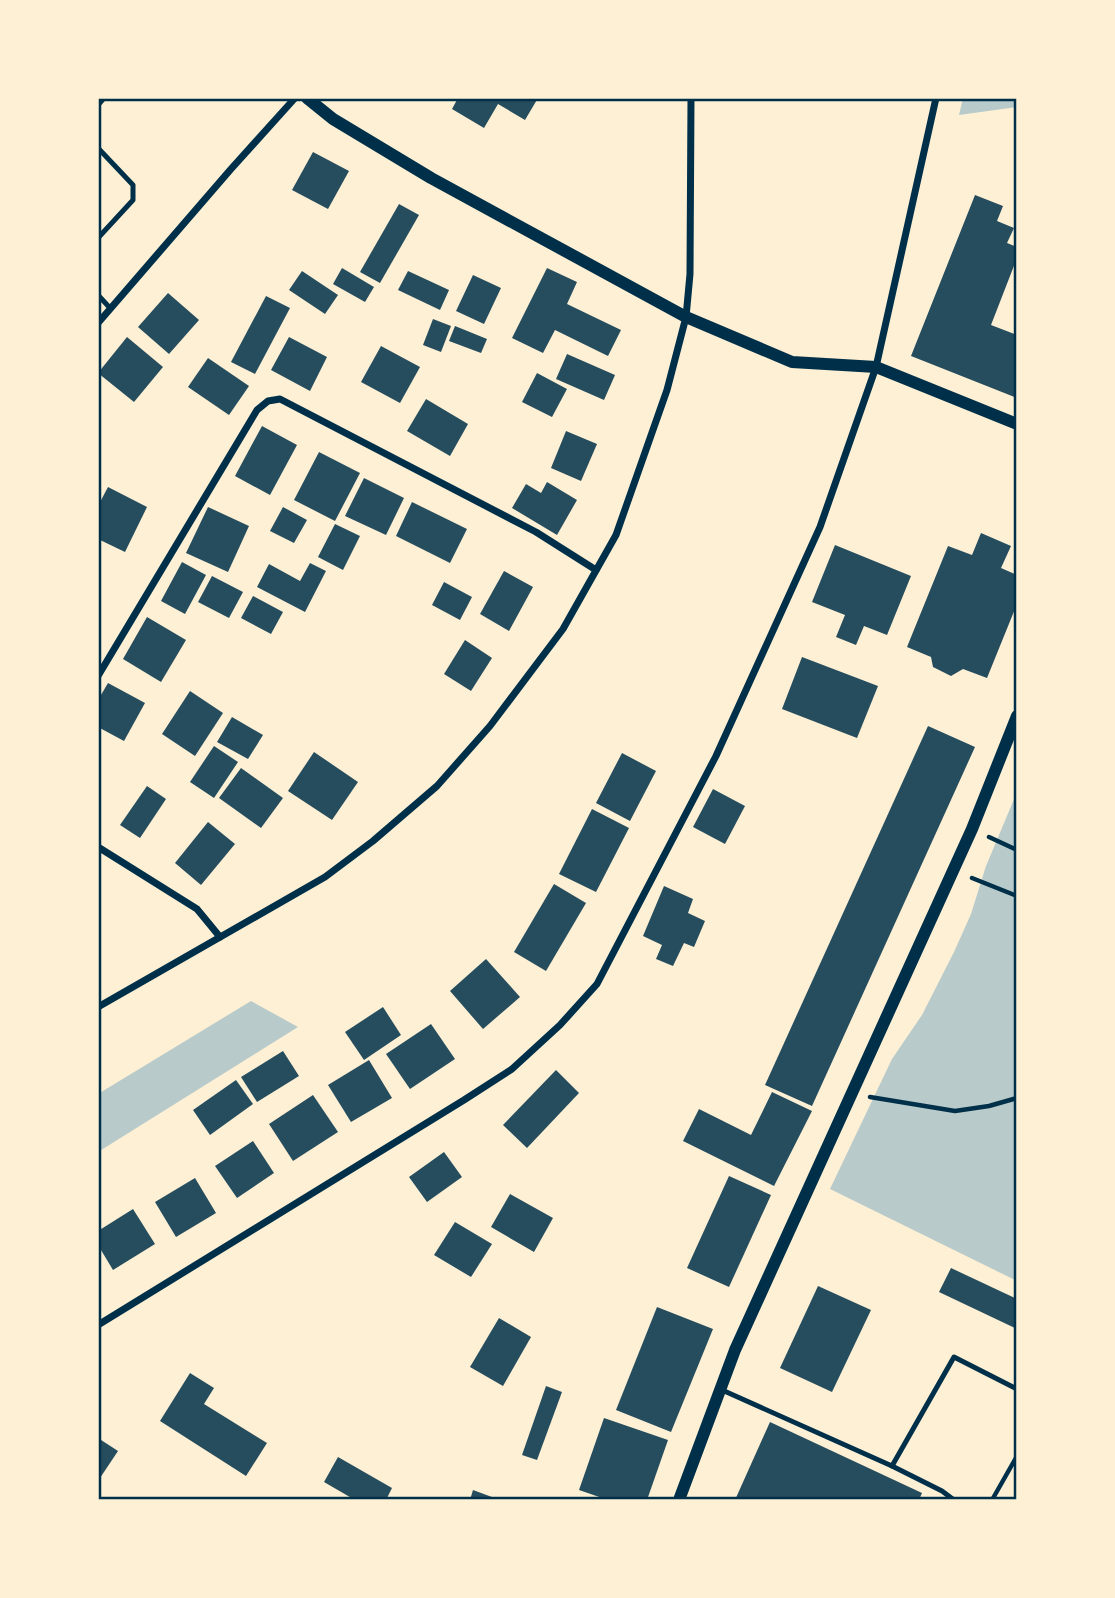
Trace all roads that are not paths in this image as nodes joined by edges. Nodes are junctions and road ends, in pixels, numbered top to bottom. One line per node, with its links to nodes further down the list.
1 (104, 98): 6 (lane)
2 (295, 98): 10 (street)
3 (307, 98): 11 (street)
4 (691, 98): 11 (street)
5 (936, 98): 13 (street)
6 (98, 104)
7 (98, 148): 8 (lane)
8 (98, 238)
9 (98, 295): 10 (lane)
10 (110, 308): 12 (street)
11 (686, 317): 13 (street); 15 (street)
12 (98, 323)
13 (876, 367): 14 (street); 21 (street)
14 (1017, 424)
15 (596, 570): 16 (street); 19 (street)
16 (98, 676)
17 (1017, 716): 22 (street)
18 (98, 847): 19 (street)
19 (220, 937): 20 (street)
20 (98, 1007)
21 (98, 1325)
22 (720, 1389): 24 (lane); 25 (street)
23 (1017, 1389): 24 (lane)
24 (892, 1466): 26 (lane)
25 (679, 1500)
26 (954, 1500)

